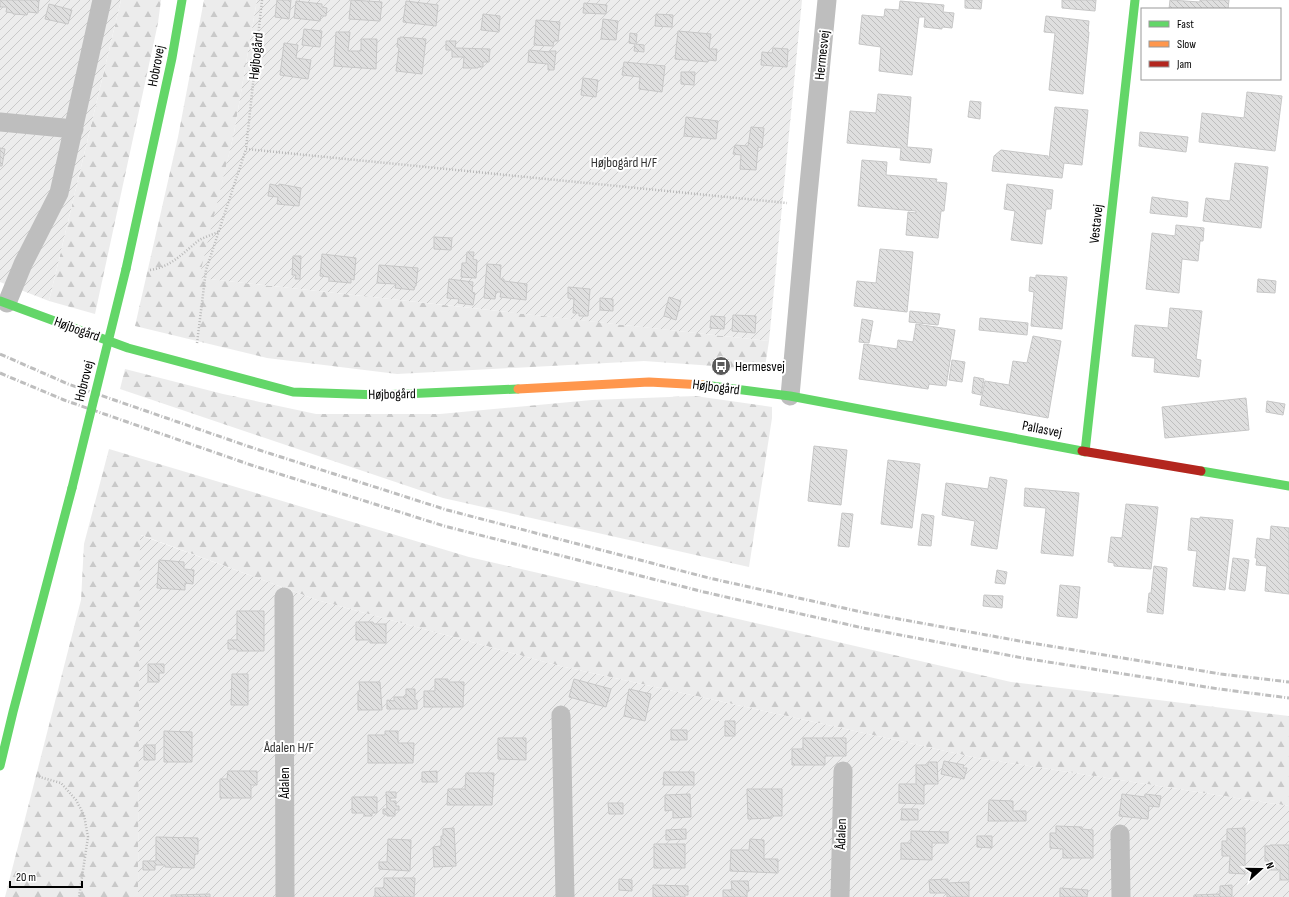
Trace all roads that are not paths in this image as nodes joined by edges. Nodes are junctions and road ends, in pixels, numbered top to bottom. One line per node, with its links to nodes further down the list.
1 (102, 0): 6 (street, Højbogård)
2 (182, 0): 12 (street, Hobrovej, bridge)
3 (827, 0): 8 (street, Hermesvej)
4 (1135, 0): 9 (street, Vestavej)
5 (0, 122): 6 (street)
6 (74, 129): 7 (street, Højbogård)
7 (3, 302): 8 (street, Højbogård)
8 (790, 396): 9 (street, Pallasvej)
9 (1085, 452): 10 (street, Pallasvej)
10 (1289, 486)
11 (284, 598): 17 (street, Ådalen)
12 (6, 710): 14 (street, Hobrovej)
13 (561, 715): 18 (street)
14 (0, 766)
15 (843, 771): 19 (street, Ådalen)
16 (1120, 834): 20 (street)
17 (285, 897)
18 (566, 897)
19 (840, 897)
20 (1121, 897)

